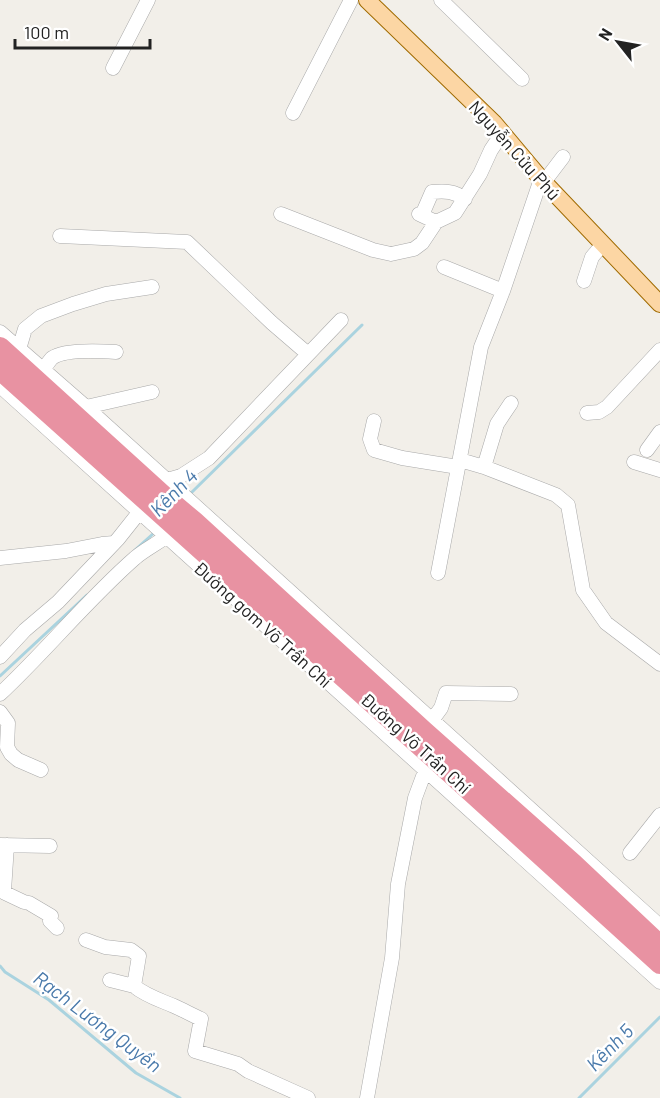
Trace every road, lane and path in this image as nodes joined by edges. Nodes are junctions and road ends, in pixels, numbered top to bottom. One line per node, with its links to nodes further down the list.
1 (148, 0): 5 (street)
2 (351, 0): 7 (street)
3 (367, 0): 8 (main road, Nguyễn Cửu Phú)
4 (441, 0): 6 (street)
5 (113, 68)
6 (522, 80)
7 (293, 113)
8 (503, 132): 10 (main road, Nguyễn Cửu Phú); 11 (street)
9 (563, 157): 10 (street)
10 (542, 181): 15 (main road, Nguyễn Cửu Phú); 19 (street)
11 (465, 199): 13 (street); 13 (street)
12 (281, 214): 13 (street)
13 (436, 222)
14 (60, 236): 26 (street)
15 (603, 244): 17 (street); 20 (main road, Nguyễn Cửu Phú)
16 (444, 267): 19 (street)
17 (584, 281)
18 (152, 287): 23 (street)
19 (503, 291): 38 (street)
20 (660, 304)
21 (341, 320): 26 (street)
22 (0, 332): 23 (street)
23 (10, 348): 28 (street); 41 (highway)
24 (116, 351): 28 (street)
25 (660, 351): 33 (street)
26 (308, 354): 41 (street)
27 (0, 370): 41 (highway)
28 (43, 370): 32 (street)
29 (0, 386): 41 (street)
30 (152, 392): 32 (street)
31 (511, 403): 39 (street)
32 (86, 407): 41 (street)
33 (587, 413)
34 (374, 421): 38 (street)
35 (660, 432): 36 (street)
36 (646, 450)
37 (634, 462): 40 (street)
38 (459, 464): 39 (street); 45 (street)
39 (484, 467): 47 (street)
40 (660, 470)
41 (154, 497): 42 (highway); 43 (street); 51 (street)
42 (177, 527): 48 (street); 51 (highway, Đường Võ Trần Chí); 52 (highway, Đường Võ Trần Chí)
43 (114, 543): 44 (street); 46 (street)
44 (0, 558)
45 (438, 573)
46 (0, 657)
47 (660, 664)
48 (0, 693)
49 (511, 694): 51 (street)
50 (0, 712): 53 (street)
51 (428, 725): 58 (street); 61 (highway, Đường Võ Trần Chí)
52 (428, 763): 62 (highway, Đường Võ Trần Chí); 64 (street); 67 (street)
53 (41, 770)
54 (660, 816): 57 (street)
55 (3, 845): 56 (street); 59 (street)
56 (50, 846)
57 (630, 853)
58 (660, 926)
59 (57, 928)
60 (86, 940): 65 (street)
61 (660, 945)
62 (660, 964)
63 (110, 980): 65 (street)
64 (660, 982)
65 (134, 986): 66 (street)
66 (308, 1098)
67 (367, 1098)

